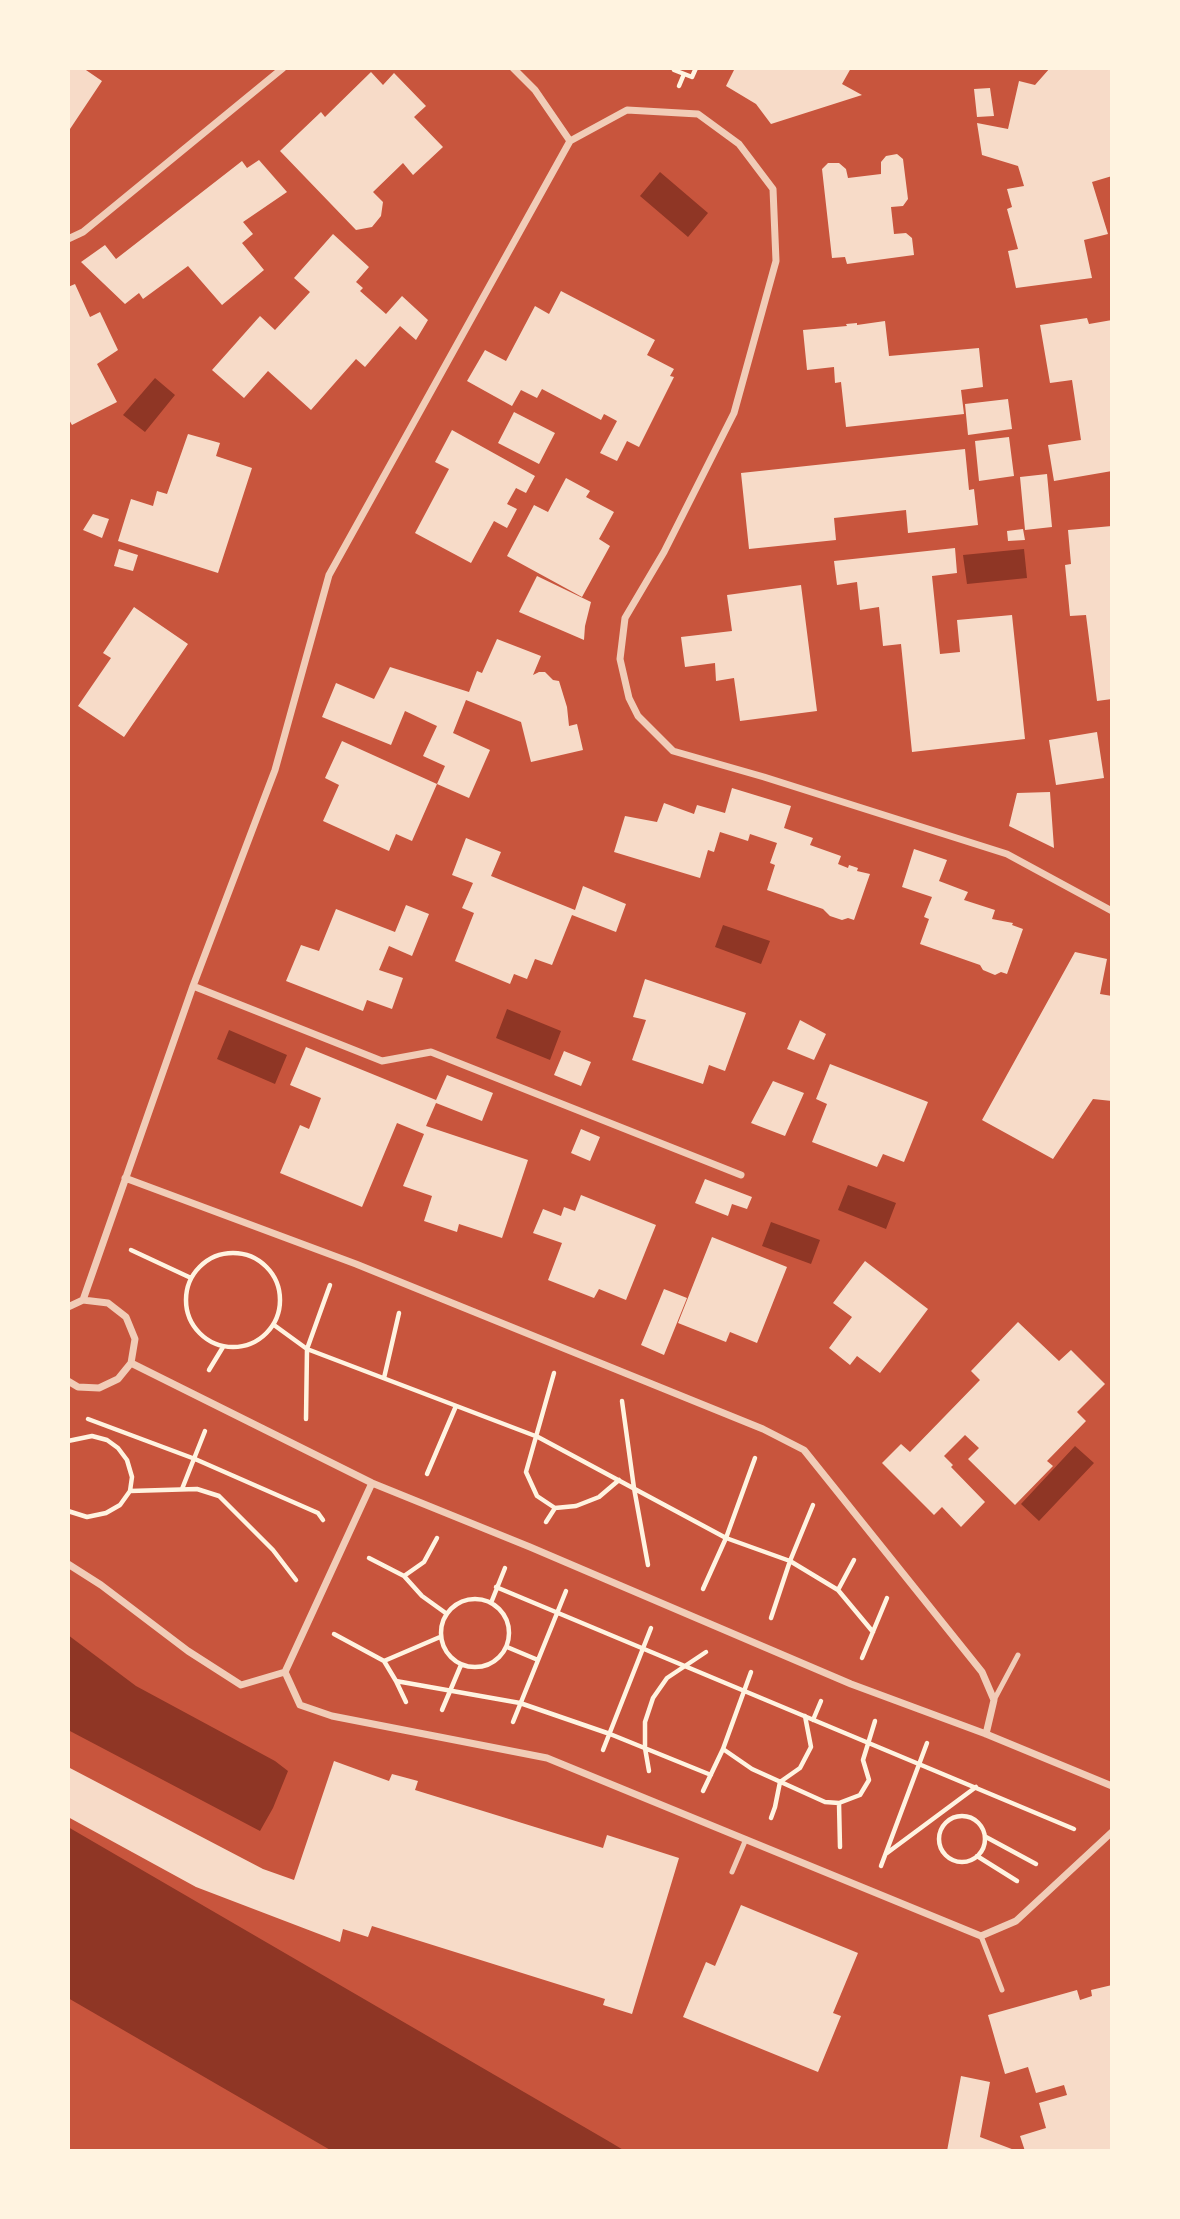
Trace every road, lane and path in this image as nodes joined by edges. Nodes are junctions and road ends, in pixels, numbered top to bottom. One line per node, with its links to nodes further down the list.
1 (283, 68): 6 (street)
2 (513, 68): 5 (street)
3 (675, 68): 4 (path)
4 (696, 68)
5 (570, 141): 7 (street); 8 (street)
6 (68, 239)
7 (1112, 911)
8 (193, 986): 9 (street); 10 (street)
9 (741, 1175)
10 (125, 1178): 11 (street); 12 (street)
11 (104, 1238): 13 (path); 15 (street)
12 (341, 1258): 14 (street); 19 (path)
13 (191, 1278): 17 (path); 17 (path)
14 (407, 1285): 18 (street); 22 (path)
15 (83, 1300): 16 (street); 20 (street)
16 (68, 1307)
17 (274, 1325): 19 (path)
18 (561, 1347): 21 (street); 30 (path)
19 (307, 1349): 22 (path); 32 (path)
20 (131, 1363): 23 (street); 24 (street)
21 (616, 1369): 28 (street); 37 (path)
22 (384, 1378): 25 (path)
23 (68, 1381)
24 (215, 1404): 32 (street); 33 (path)
25 (456, 1406): 30 (path); 40 (path)
26 (81, 1416): 27 (path)
27 (106, 1425): 29 (path); 33 (path)
28 (763, 1429): 34 (street); 43 (path)
29 (100, 1437): 31 (path); 39 (path)
30 (538, 1437): 35 (path); 35 (path)
31 (68, 1441)
32 (303, 1448): 36 (street)
33 (195, 1459): 38 (path); 45 (path)
34 (825, 1476): 46 (path); 49 (street)
35 (619, 1480): 37 (path)
36 (372, 1483): 40 (street); 45 (street)
37 (634, 1488): 43 (path); 52 (path)
38 (182, 1489): 39 (path); 54 (path)
39 (130, 1491): 41 (path)
40 (415, 1501): 42 (street)
41 (68, 1511)
42 (447, 1514): 44 (street); 50 (path)
43 (726, 1538): 46 (path); 57 (path)
44 (516, 1541): 48 (street); 51 (path)
45 (344, 1545): 50 (path); 54 (street)
46 (790, 1561): 59 (path); 62 (path)
47 (68, 1564): 70 (street)
48 (577, 1567): 52 (street); 55 (path)
49 (899, 1568): 59 (path); 75 (street)
50 (404, 1576): 56 (path)
51 (496, 1587): 53 (path); 55 (path)
52 (658, 1602): 57 (street); 64 (path)
53 (491, 1603): 56 (path); 63 (path)
54 (315, 1606): 58 (street)
55 (557, 1613): 64 (path); 66 (path)
56 (447, 1614): 61 (path)
57 (691, 1615): 60 (street)
58 (308, 1623): 67 (path); 70 (street)
59 (873, 1632): 71 (path)
60 (732, 1634): 62 (street); 69 (path)
61 (440, 1637): 67 (path); 68 (path)
62 (762, 1646): 71 (street); 72 (path)
63 (507, 1647): 66 (path); 68 (path)
64 (643, 1648): 69 (path); 79 (path)
65 (1018, 1655): 75 (lane)
66 (538, 1660): 76 (path)
67 (384, 1661): 73 (path)
68 (461, 1665): 73 (path)
69 (685, 1665): 72 (path); 83 (path)
70 (285, 1672): 81 (street)
71 (851, 1684): 74 (street)
72 (744, 1690): 77 (path); 85 (path)
73 (451, 1691): 76 (path); 81 (path)
74 (885, 1697): 78 (street); 82 (path)
75 (994, 1700): 80 (street)
76 (520, 1703): 79 (path); 84 (path)
77 (805, 1716): 82 (path); 89 (path)
78 (938, 1717): 80 (street); 86 (path)
79 (610, 1734): 83 (path); 88 (path)
80 (986, 1734): 90 (street)
81 (430, 1735): 84 (street)
82 (868, 1742): 86 (path); 93 (path)
83 (645, 1748): 87 (path); 92 (path)
84 (503, 1749): 88 (street)
85 (723, 1749): 87 (path); 89 (path)
86 (918, 1763): 91 (path); 102 (path)
87 (711, 1775): 95 (path)
88 (593, 1777): 92 (street)
89 (780, 1782): 93 (path); 101 (path)
90 (1112, 1786)
91 (976, 1787): 94 (path); 100 (path)
92 (656, 1802): 95 (street)
93 (839, 1803): 105 (path)
94 (939, 1816): 96 (path); 102 (path)
95 (691, 1817): 99 (street)
96 (945, 1824): 98 (path); 103 (path)
97 (1112, 1832): 100 (street)
98 (986, 1837): 103 (path); 106 (path)
99 (746, 1839): 101 (street); 104 (lane)
100 (1100, 1840): 106 (street)
101 (760, 1845): 105 (street)
102 (887, 1853): 107 (path)
103 (977, 1856): 108 (path)
104 (732, 1872)
105 (839, 1878): 107 (street)
106 (1061, 1878): 108 (street)
107 (869, 1891): 109 (street)
108 (1041, 1898): 109 (street)
109 (981, 1936): 110 (lane)
110 (1002, 1990)

